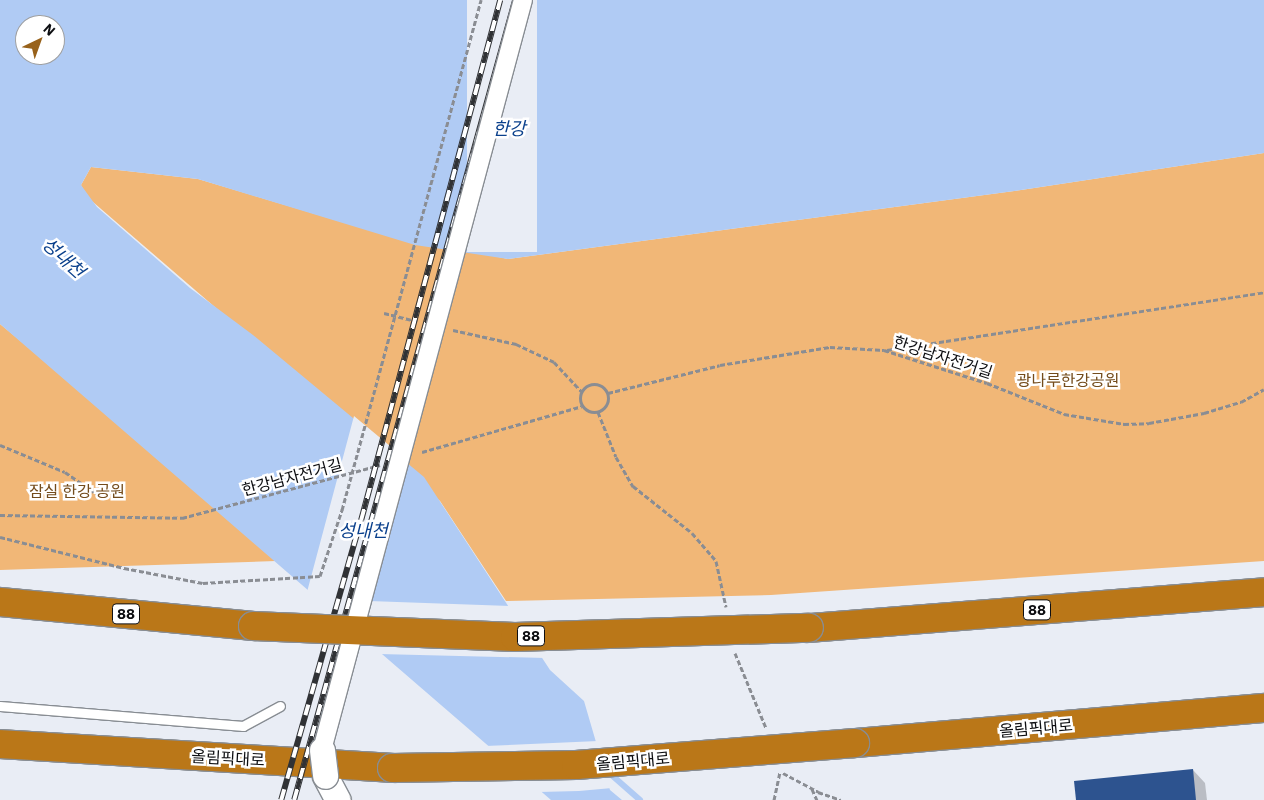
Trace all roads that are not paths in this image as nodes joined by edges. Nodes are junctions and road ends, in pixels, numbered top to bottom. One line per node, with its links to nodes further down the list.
1 (523, 0): 8 (street, bridge)
2 (1264, 592): 3 (highway, 88, bridge)
3 (0, 602)
4 (0, 706): 5 (lane)
5 (280, 706)
6 (1264, 708): 7 (highway, 올림픽대로, bridge)
7 (0, 744)
8 (322, 750): 9 (main road, bridge)
9 (338, 800)

